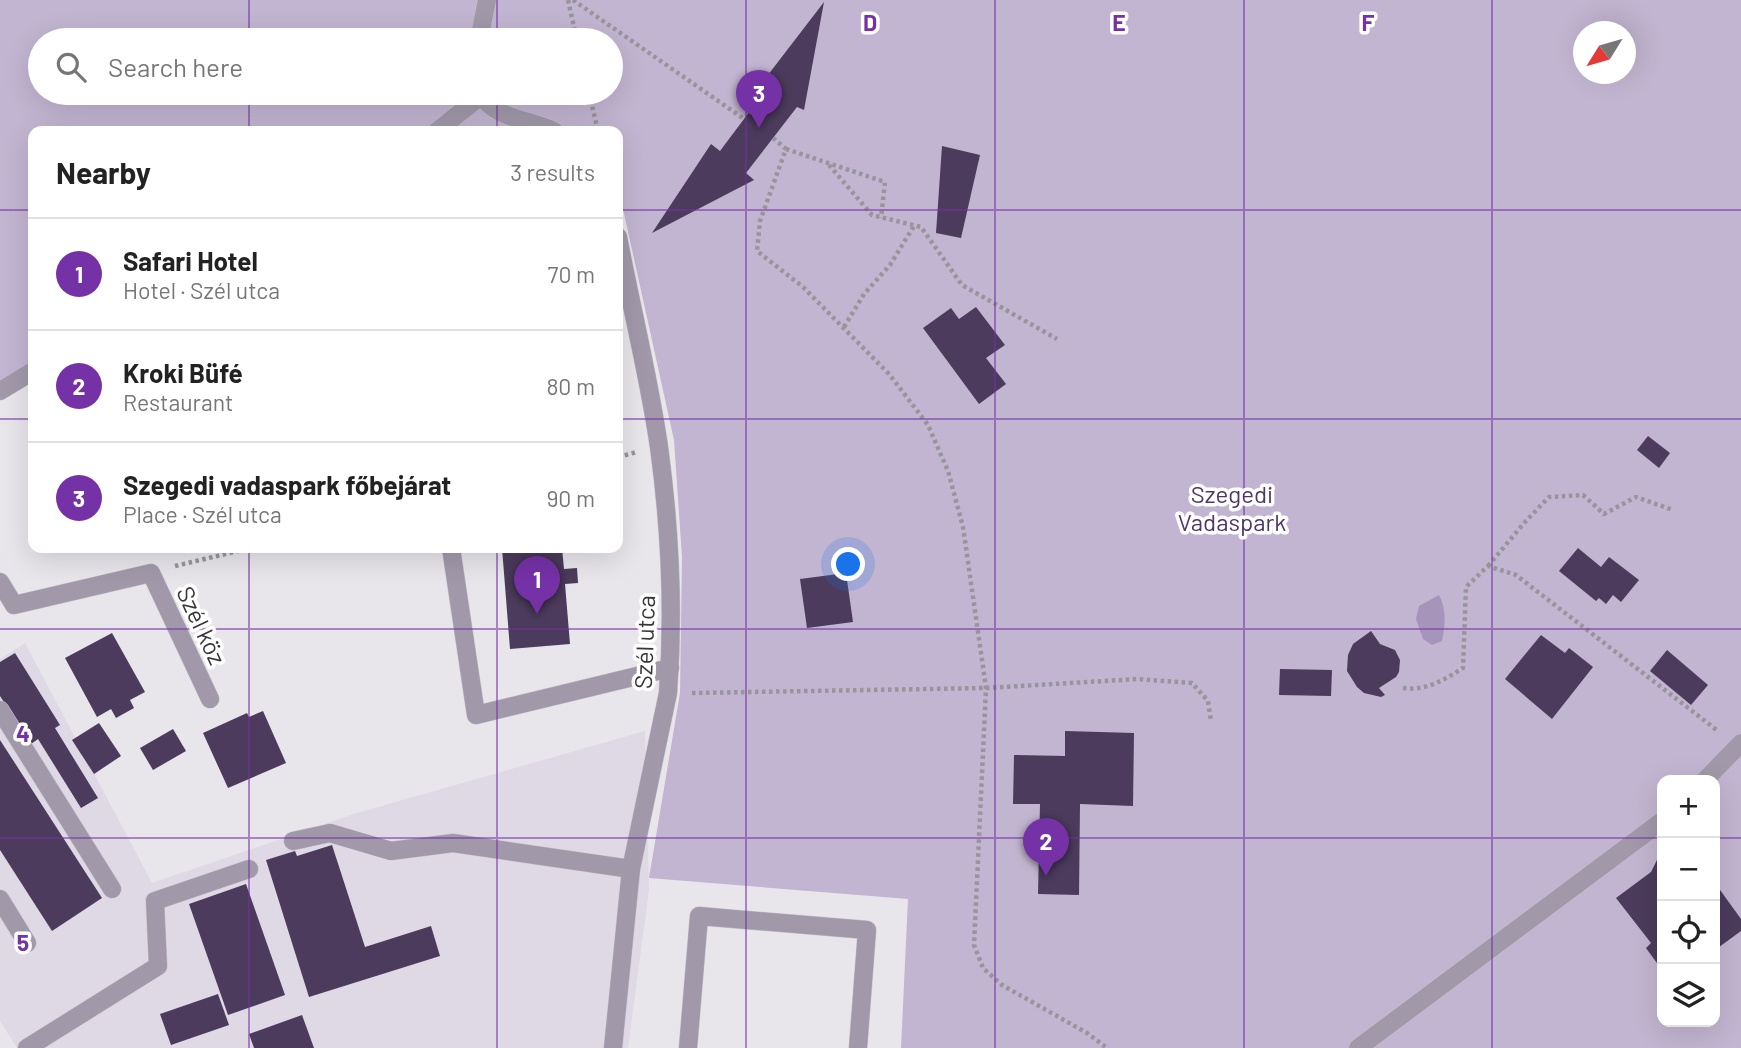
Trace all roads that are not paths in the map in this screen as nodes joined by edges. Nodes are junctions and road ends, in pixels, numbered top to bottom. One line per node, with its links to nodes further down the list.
1 (487, 0): 2 (street)
2 (481, 28)
3 (467, 105): 5 (street)
4 (490, 105): 6 (street)
5 (443, 126)
6 (539, 126)
7 (623, 262): 12 (street, Szél utca)
8 (28, 374): 9 (street)
9 (0, 391)
10 (452, 553): 12 (street)
11 (0, 582): 13 (street, Szél köz)
12 (670, 668): 20 (street, Szél utca)
13 (210, 699)
14 (0, 710): 21 (street)
15 (1740, 744): 16 (street)
16 (1710, 775)
17 (1657, 825): 28 (street)
18 (293, 841): 20 (street)
19 (249, 869): 24 (street)
20 (631, 869): 25 (street, Szél utca)
21 (112, 889)
22 (0, 899): 23 (street)
23 (27, 943)
24 (27, 1048)
25 (614, 1048)
26 (688, 1048): 27 (street)
27 (858, 1048)
28 (1358, 1048)

